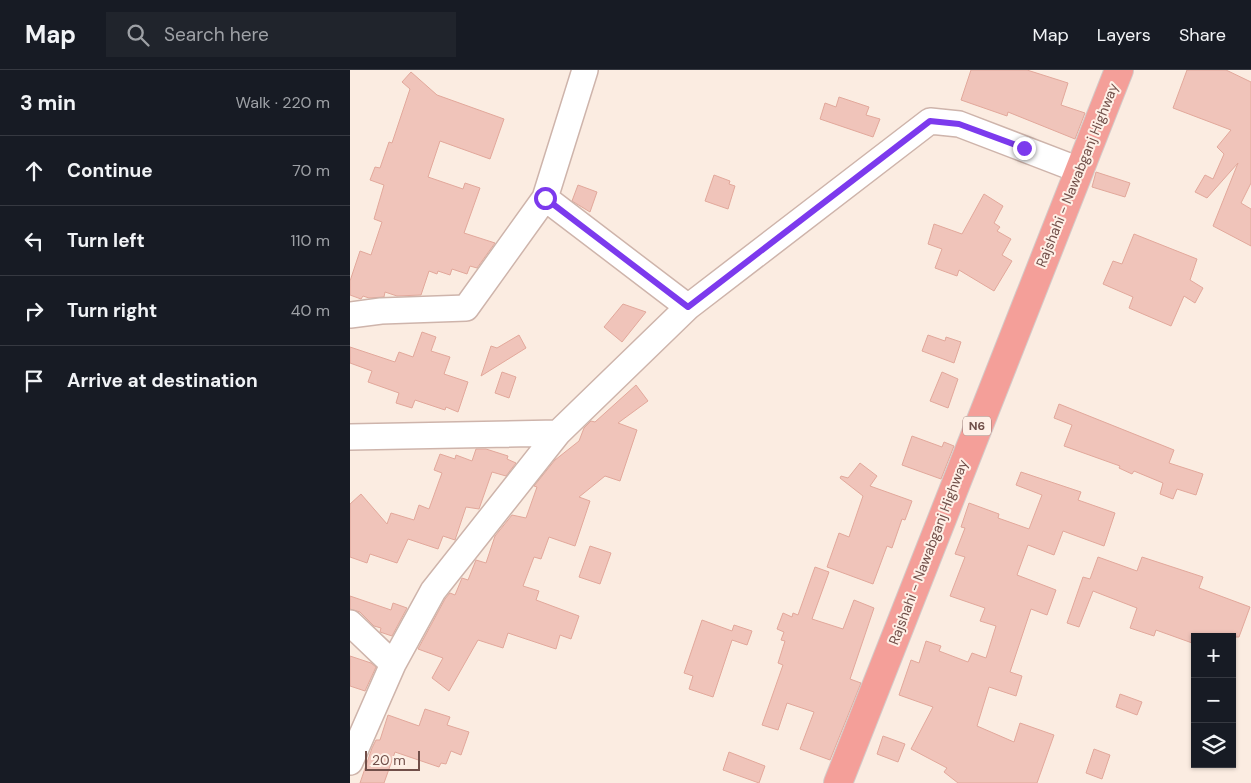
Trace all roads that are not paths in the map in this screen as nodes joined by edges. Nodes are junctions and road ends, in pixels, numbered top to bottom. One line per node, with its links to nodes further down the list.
1 (586, 70): 4 (street)
2 (1119, 70): 3 (highway, Rajshahi - Nawabganj Highway / N6)
3 (1079, 170): 5 (street); 12 (highway, Rajshahi - Nawabganj Highway / N6)
4 (545, 198): 5 (street); 6 (street)
5 (688, 307): 7 (street)
6 (350, 315)
7 (558, 433): 8 (street); 10 (street)
8 (350, 437)
9 (350, 623): 10 (street)
10 (393, 664): 11 (street)
11 (350, 762)
12 (838, 783)

